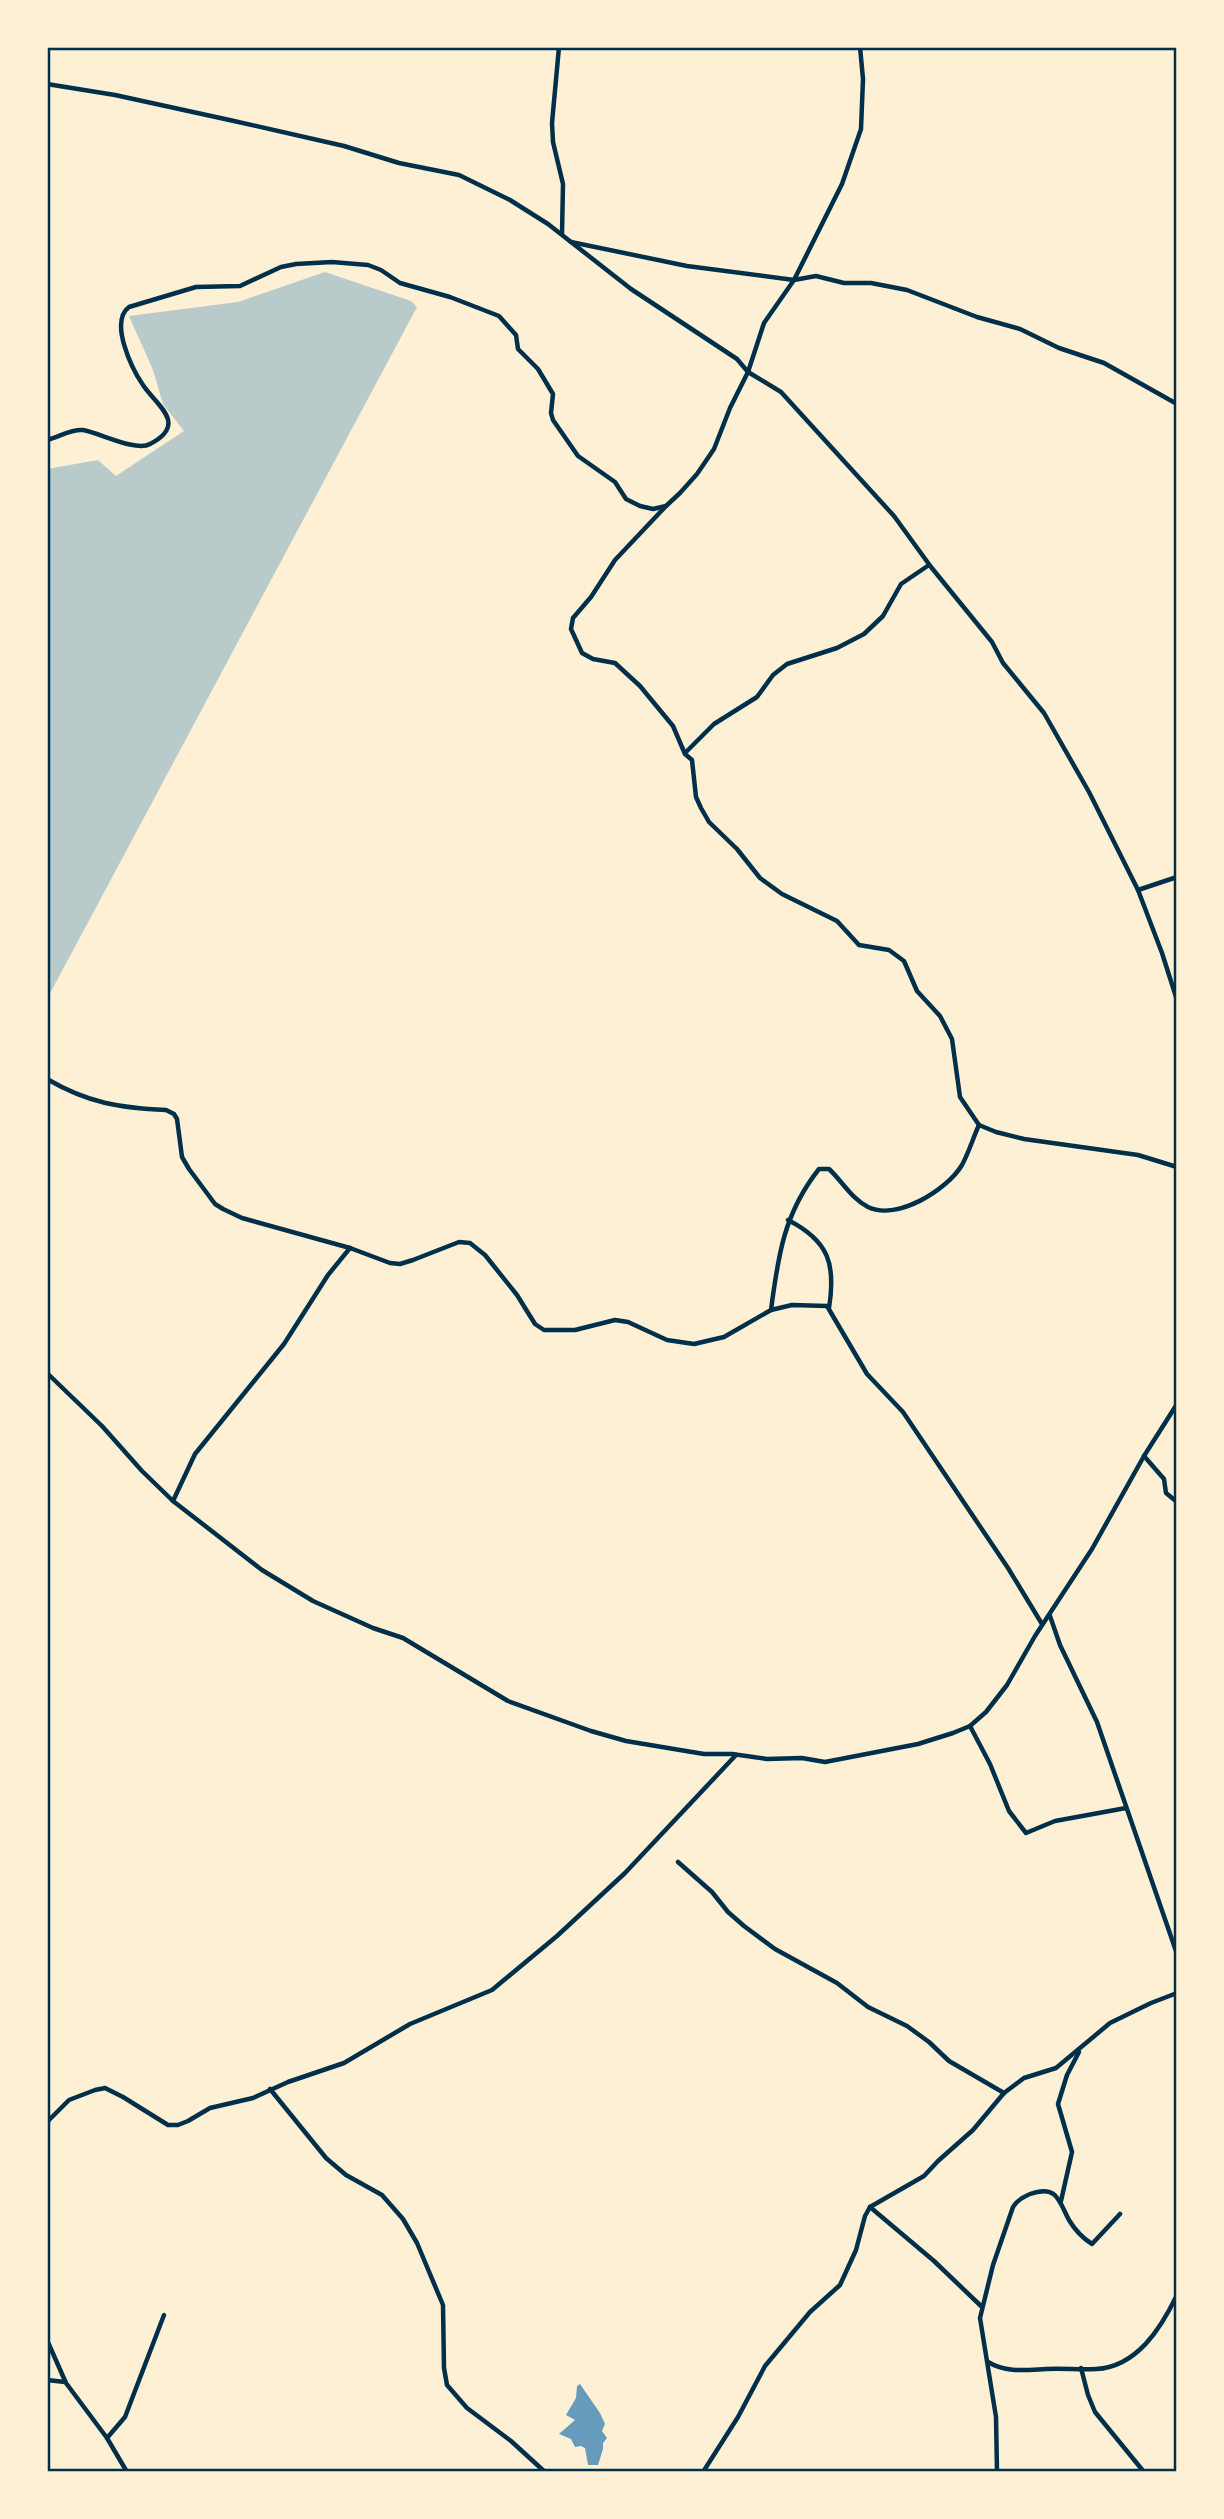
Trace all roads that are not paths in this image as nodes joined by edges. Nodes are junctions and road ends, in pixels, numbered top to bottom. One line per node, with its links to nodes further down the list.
1 (559, 47): 4 (street)
2 (860, 47): 6 (street)
3 (47, 84): 4 (street)
4 (562, 236): 5 (street)
5 (569, 241): 6 (street); 7 (street)
6 (794, 280): 7 (street); 8 (street)
7 (748, 372): 10 (street); 11 (street)
8 (1177, 404)
9 (47, 440): 10 (street)
10 (666, 506): 12 (street)
11 (929, 565): 12 (street); 14 (street)
12 (685, 754): 17 (street)
13 (1177, 877): 14 (street)
14 (1138, 890): 15 (street)
15 (1177, 1000)
16 (47, 1079): 20 (street)
17 (979, 1125): 18 (street); 19 (street)
18 (1177, 1167)
19 (788, 1220): 21 (street); 22 (street)
20 (350, 1248): 22 (street); 26 (street)
21 (829, 1309): 22 (street); 29 (street)
22 (771, 1310)
23 (47, 1373): 26 (street)
24 (1177, 1404): 25 (street)
25 (1144, 1456): 27 (street); 28 (street)
26 (173, 1501): 31 (street)
27 (1177, 1502)
28 (1050, 1615): 29 (street); 32 (street)
29 (1043, 1625): 30 (street)
30 (970, 1726): 31 (street); 32 (street)
31 (737, 1754): 37 (street)
32 (1126, 1808): 34 (street)
33 (678, 1862): 38 (street)
34 (1177, 1954)
35 (1177, 1993): 36 (street)
36 (1084, 2045): 38 (street); 40 (street)
37 (270, 2089): 39 (street); 53 (street)
38 (1004, 2093): 41 (street)
39 (47, 2122)
40 (1061, 2202): 42 (street); 44 (street)
41 (870, 2207): 44 (street); 54 (street)
42 (1120, 2214)
43 (1177, 2295): 48 (street)
44 (981, 2307): 47 (street)
45 (163, 2315): 51 (street)
46 (47, 2340): 50 (street)
47 (987, 2361): 48 (street); 55 (street)
48 (1081, 2368): 56 (street)
49 (47, 2380): 50 (street)
50 (65, 2383): 51 (street)
51 (107, 2438): 52 (street)
52 (127, 2472)
53 (544, 2472)
54 (704, 2472)
55 (997, 2472)
56 (1144, 2472)

